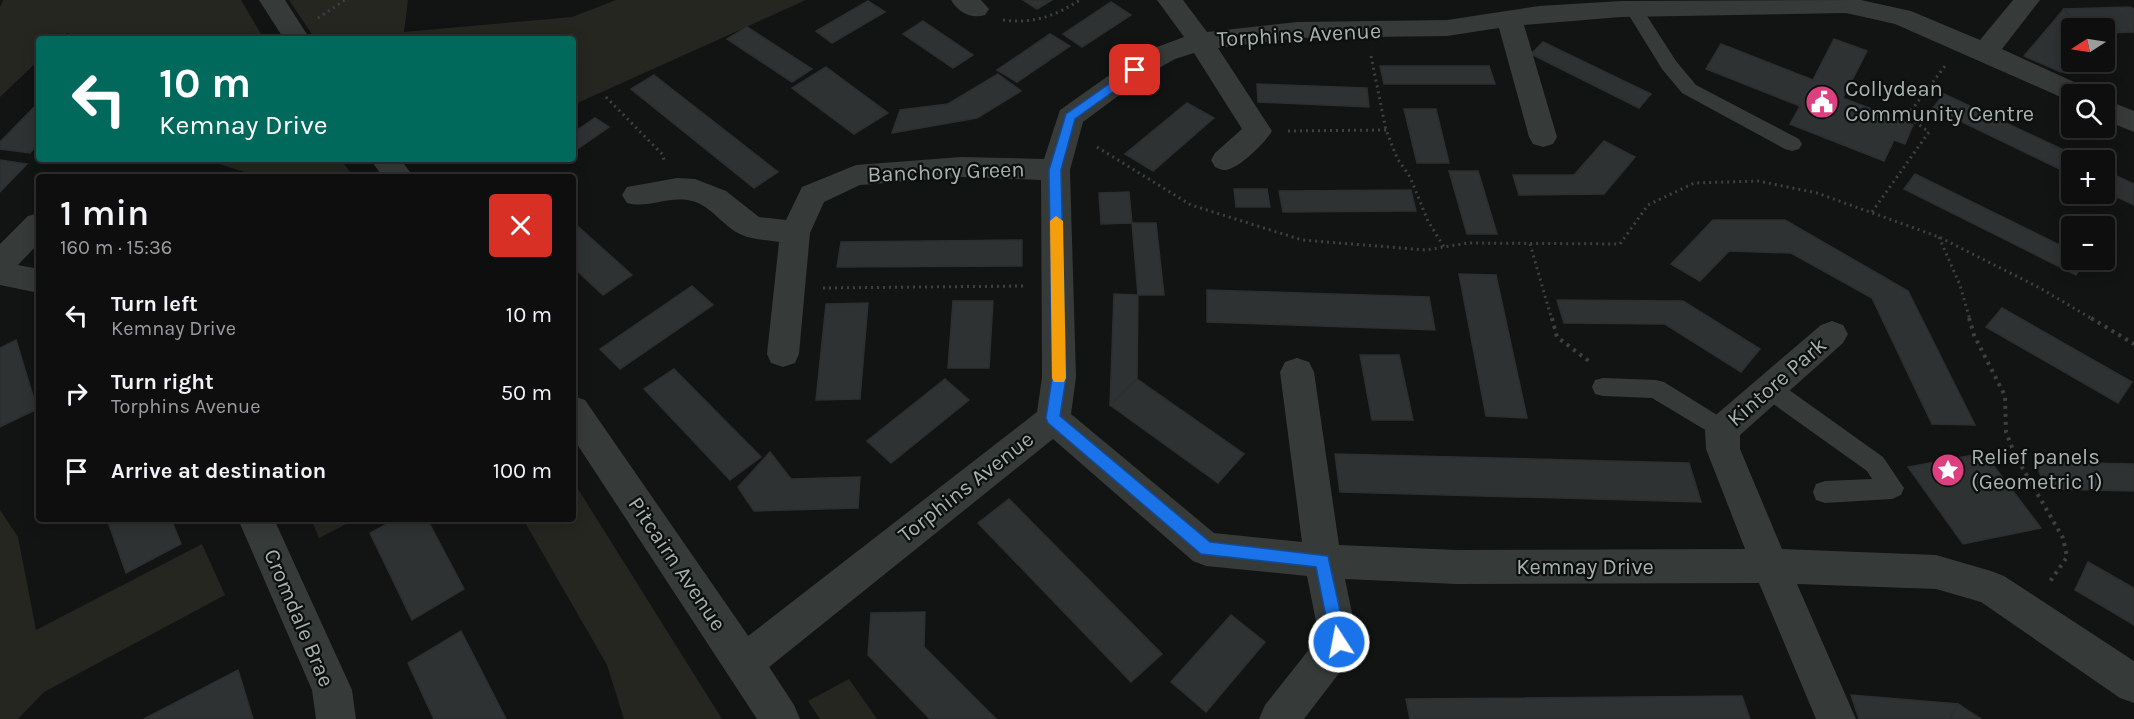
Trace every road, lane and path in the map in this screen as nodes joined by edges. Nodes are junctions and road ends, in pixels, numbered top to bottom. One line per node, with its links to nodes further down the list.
1 (272, 0): 10 (street)
2 (1080, 0): 6 (path)
3 (1170, 0): 11 (street)
4 (2027, 0): 12 (street)
5 (1790, 3): 7 (street, Torphins Avenue); 12 (street, Torphins Avenue)
6 (970, 4)
7 (1634, 9): 8 (street, Torphins Avenue); 21 (lane)
8 (1495, 14): 9 (street, Torphins Avenue); 20 (street)
9 (1366, 31): 11 (street, Torphins Avenue); 18 (path)
10 (295, 36)
11 (1200, 41): 17 (street, Torphins Avenue); 19 (street)
12 (1974, 47): 13 (street, Torphins Avenue); 28 (path)
13 (2061, 87)
14 (606, 97): 26 (path)
15 (2115, 113): 16 (street)
16 (2134, 122)
17 (1067, 128): 24 (street, Torphins Avenue); 33 (path)
18 (1386, 130): 19 (path); 33 (path)
19 (1258, 131): 22 (street)
20 (1543, 137)
21 (1792, 144)
22 (1225, 160)
23 (386, 162): 25 (street)
24 (1055, 170): 30 (street, Banchory Green); 37 (street, Torphins Avenue)
25 (396, 174)
26 (672, 190): 27 (street); 30 (street)
27 (637, 195)
28 (1872, 212): 31 (path); 32 (path)
29 (36, 227): 34 (street)
30 (795, 233): 38 (street, Banchory Green)
31 (1939, 237): 40 (path); 53 (path)
32 (1530, 244): 33 (path); 44 (path)
33 (1444, 247)
34 (0, 263)
35 (0, 273): 36 (street)
36 (36, 280)
37 (1058, 286): 38 (path); 47 (street, Torphins Avenue)
38 (790, 288): 41 (street, Banchory Green)
39 (1832, 334): 45 (street, Kintore Park)
40 (2134, 344)
41 (783, 354)
42 (1297, 372): 51 (street)
43 (1604, 387): 44 (lane)
44 (1628, 388): 48 (lane)
45 (1770, 389): 48 (street, Kintore Park); 49 (lane)
46 (576, 414): 54 (street, Pitcairn Avenue)
47 (1053, 418): 51 (street, Kemnay Drive); 54 (street, Torphins Avenue)
48 (1722, 430): 52 (street, Kintore Park)
49 (1825, 492)
50 (257, 522): 56 (street, Cromdale Brae)
51 (1323, 561): 52 (street, Kemnay Drive); 58 (street)
52 (1770, 566): 53 (street, Kemnay Drive); 59 (street, Kintore Park)
53 (2029, 614): 55 (street, Kemnay Drive)
54 (744, 663): 57 (street, Pitcairn Avenue)
55 (2134, 684)
56 (336, 719)
57 (780, 719)
58 (1279, 719)
59 (1836, 719)

